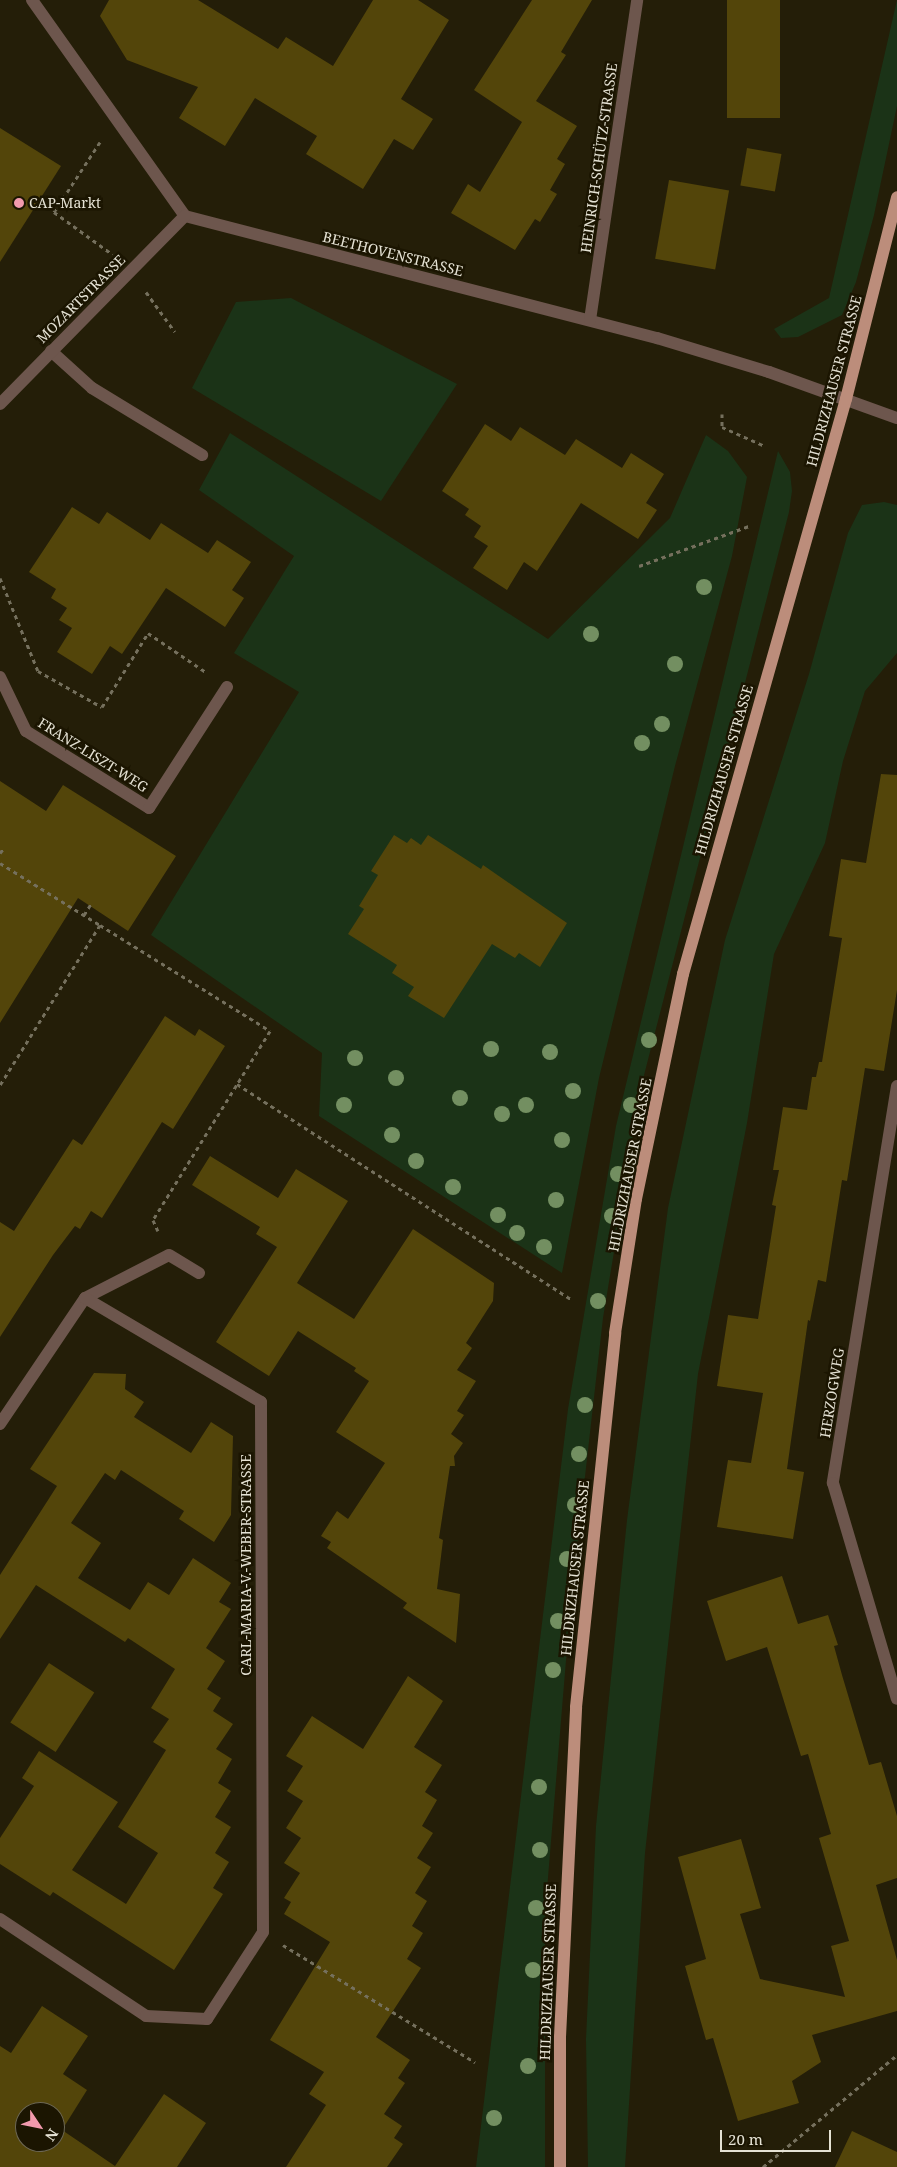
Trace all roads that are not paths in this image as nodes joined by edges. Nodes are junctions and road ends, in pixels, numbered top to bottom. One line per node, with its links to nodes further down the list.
1 (32, 0): 4 (street)
2 (637, 0): 5 (street, HEINRICH-SCHÜTZ-STRASSE)
3 (897, 197): 7 (main road, HILDRIZHAUSER STRASSE)
4 (185, 216): 5 (street, BEETHOVENSTRASSE); 6 (street, MOZARTSTRASSE)
5 (590, 320): 7 (street, BEETHOVENSTRASSE)
6 (51, 351): 8 (street, MOZARTSTRASSE); 10 (street)
7 (846, 398): 9 (street, BEETHOVENSTRASSE); 19 (main road, HILDRIZHAUSER STRASSE)
8 (0, 404)
9 (897, 418)
10 (202, 455)
11 (0, 677): 12 (street, FRANZ-LISZT-WEG)
12 (227, 686)
13 (897, 1086): 17 (street, HERZOGWEG)
14 (199, 1273): 15 (street)
15 (85, 1298): 16 (street); 18 (street, CARL-MARIA-V.-WEBER-STRASSE)
16 (0, 1424)
17 (897, 1699)
18 (0, 1919)
19 (560, 2167)

